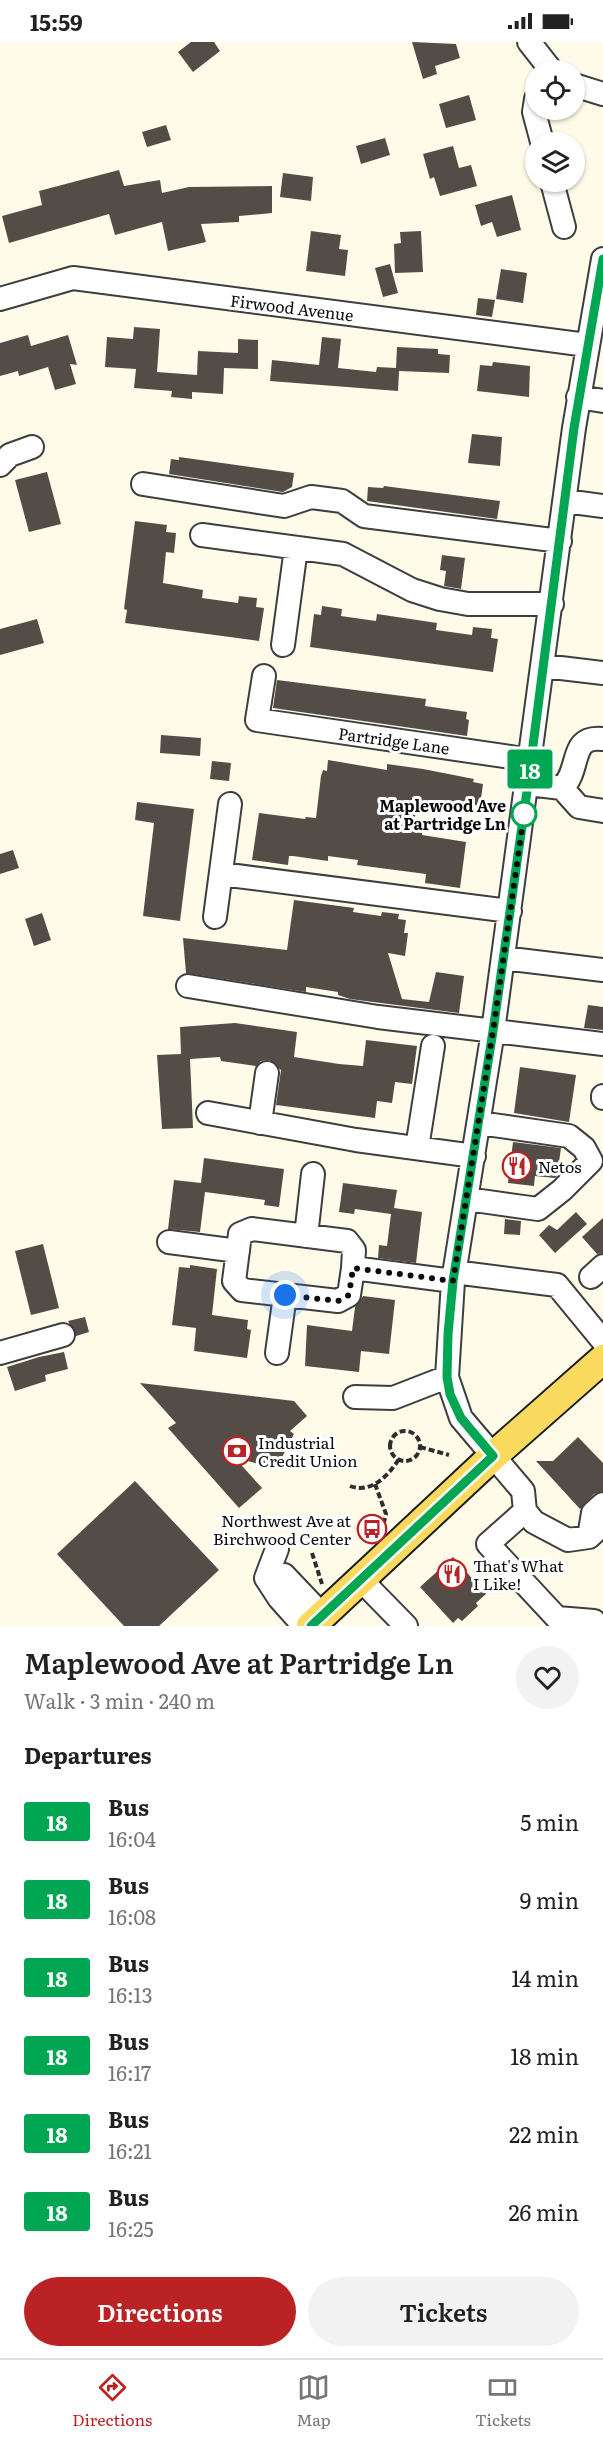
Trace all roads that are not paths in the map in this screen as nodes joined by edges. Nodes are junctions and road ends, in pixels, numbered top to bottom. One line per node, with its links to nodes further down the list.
1 (529, 42): 2 (street)
2 (543, 60)
3 (585, 88): 4 (street)
4 (603, 94)
5 (555, 192): 6 (street)
6 (564, 227)
7 (603, 260): 9 (street)
8 (0, 298): 9 (street, Firwood Avenue)
9 (587, 345): 10 (street)
10 (578, 397): 11 (street); 15 (street)
11 (603, 401)
12 (32, 447): 13 (street)
13 (0, 465)
14 (143, 484): 18 (street)
15 (565, 501): 16 (street); 18 (street)
16 (603, 506)
17 (202, 535): 19 (street)
18 (560, 541): 20 (street)
19 (296, 548): 20 (street); 21 (street)
20 (552, 604): 22 (street)
21 (283, 645)
22 (544, 666): 23 (street); 26 (street)
23 (603, 674)
24 (264, 676): 26 (street, Partridge Lane)
25 (603, 739): 28 (street)
26 (531, 760): 27 (street)
27 (528, 784): 28 (street); 32 (street)
28 (562, 788): 30 (street)
29 (230, 804): 31 (street)
30 (603, 811)
31 (221, 874): 32 (street); 33 (street)
32 (510, 911): 34 (street)
33 (215, 917)
34 (503, 958): 35 (street); 37 (street)
35 (603, 970)
36 (188, 987): 37 (street)
37 (493, 1031): 38 (street); 43 (street)
38 (603, 1044)
39 (433, 1046): 44 (street)
40 (267, 1073): 42 (street)
41 (208, 1113): 42 (street)
42 (260, 1123): 44 (street)
43 (478, 1123): 45 (street); 46 (street)
44 (417, 1148): 45 (street)
45 (474, 1156): 48 (street)
46 (597, 1168): 48 (street)
47 (314, 1174): 49 (street)
48 (467, 1199): 53 (street)
49 (306, 1236): 51 (street); 52 (street)
50 (169, 1242): 51 (street)
51 (238, 1251): 54 (street)
52 (353, 1268): 53 (street); 54 (street)
53 (454, 1277): 56 (street); 60 (street)
54 (285, 1295): 58 (street)
55 (63, 1335): 57 (street)
56 (603, 1341)
57 (0, 1353)
58 (277, 1353)
59 (603, 1359): 62 (main road)
60 (447, 1377): 61 (street); 62 (street)
61 (355, 1397)
62 (493, 1456): 64 (street); 67 (main road)
63 (603, 1504): 65 (street)
64 (525, 1511): 65 (street); 68 (street)
65 (596, 1531)
66 (277, 1549): 69 (street)
67 (361, 1580): 69 (main road); 70 (street)
68 (594, 1620)
69 (312, 1622)
70 (403, 1625)

